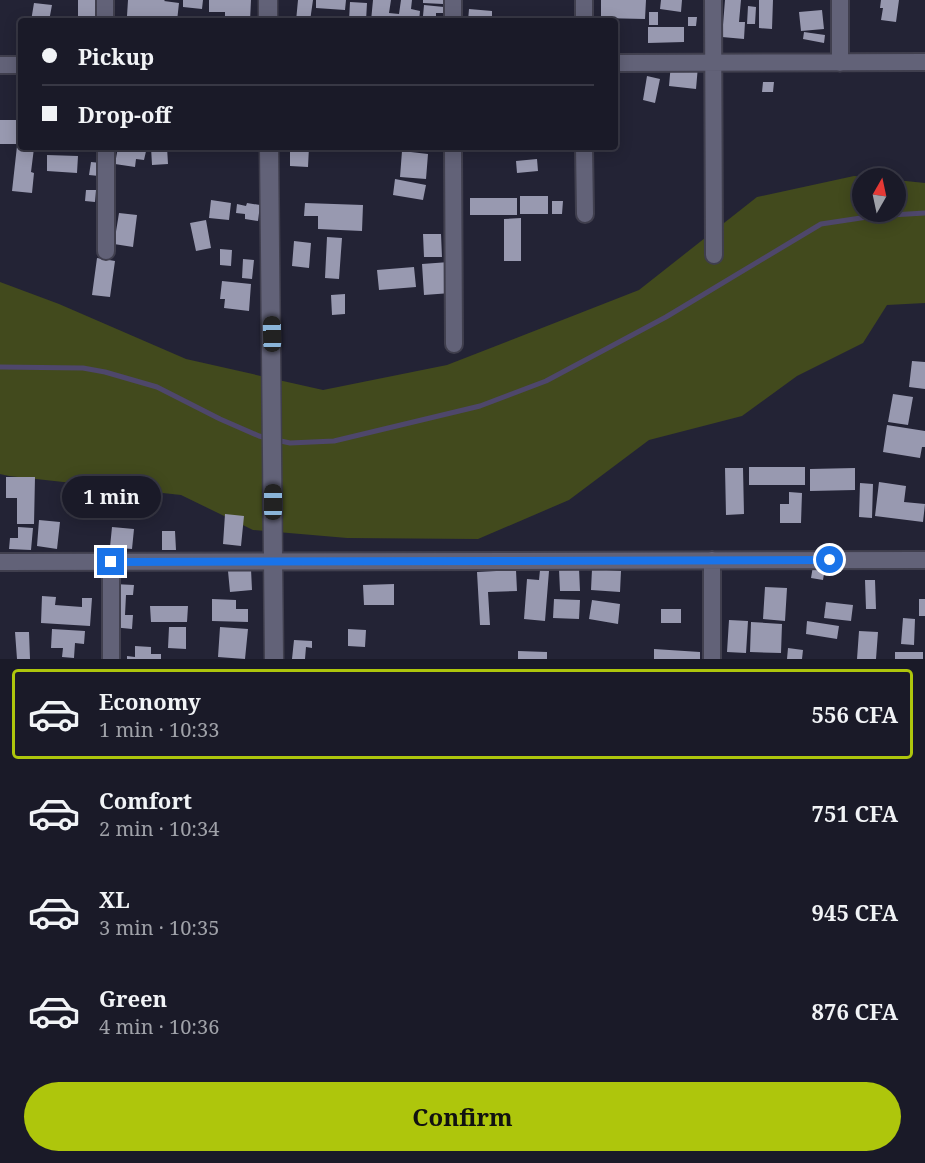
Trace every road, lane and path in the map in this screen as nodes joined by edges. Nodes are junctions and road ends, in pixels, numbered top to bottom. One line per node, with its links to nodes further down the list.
1 (105, 0): 7 (street)
2 (268, 0): 8 (street)
3 (453, 0): 9 (street)
4 (584, 0): 10 (street)
5 (713, 0): 13 (street)
6 (840, 0): 14 (street)
7 (105, 18)
8 (268, 18)
9 (453, 18)
10 (584, 18)
11 (925, 62): 14 (street)
12 (618, 63): 13 (street)
13 (713, 63): 14 (street); 23 (street)
14 (840, 63)
15 (0, 65): 16 (street)
16 (18, 65)
17 (106, 150): 22 (street)
18 (269, 150): 27 (street)
19 (453, 150): 24 (street)
20 (584, 150): 21 (street)
21 (585, 214)
22 (106, 251)
23 (714, 255)
24 (454, 344)
25 (712, 560): 26 (street); 27 (street); 32 (street)
26 (925, 560)
27 (274, 561): 29 (street); 31 (street)
28 (0, 562): 29 (street)
29 (111, 562): 30 (street)
30 (111, 659)
31 (274, 659)
32 (712, 659)

